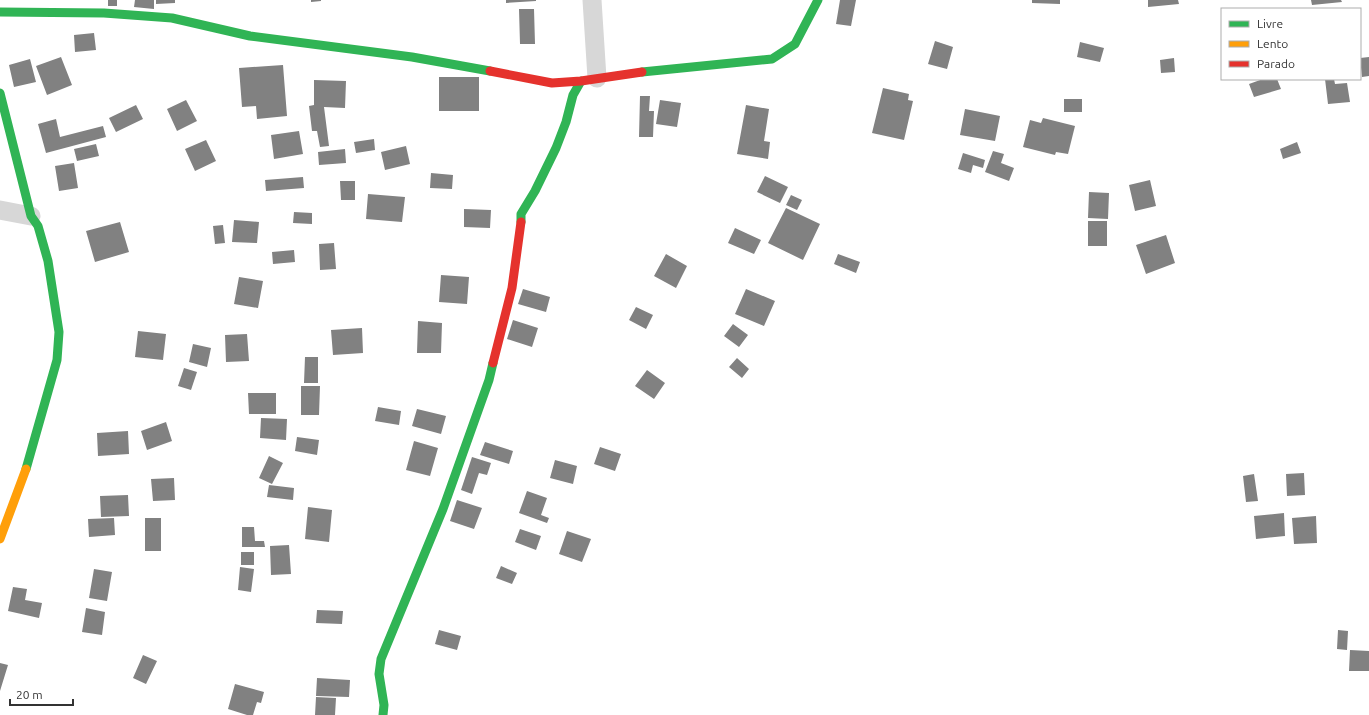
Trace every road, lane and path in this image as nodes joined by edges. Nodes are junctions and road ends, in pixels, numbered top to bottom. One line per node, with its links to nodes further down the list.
1 (592, 0): 5 (street)
2 (818, 0): 5 (street)
3 (104, 6): 4 (street); 5 (street)
4 (0, 12)
5 (589, 79): 10 (street)
6 (0, 93): 8 (street)
7 (0, 210): 8 (street)
8 (31, 216): 9 (street)
9 (0, 539)
10 (383, 715)

